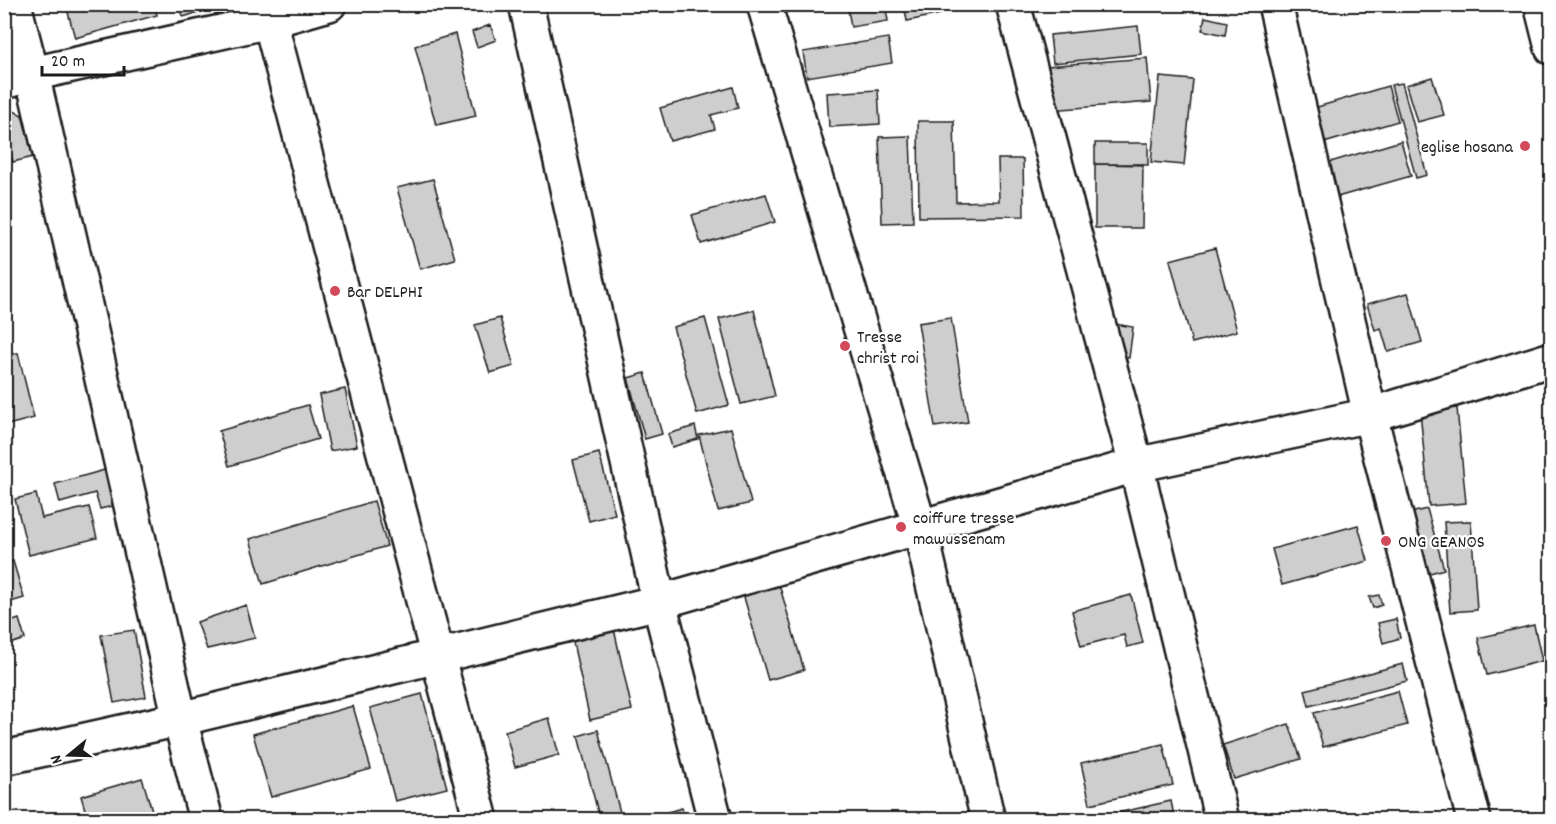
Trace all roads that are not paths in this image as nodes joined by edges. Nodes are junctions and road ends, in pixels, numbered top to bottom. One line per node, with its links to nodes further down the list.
1 (14, 4): 10 (street)
2 (329, 4): 8 (street)
3 (526, 4): 15 (street)
4 (764, 4): 14 (street)
5 (1013, 4): 13 (street)
6 (1275, 4): 12 (street)
7 (1541, 4): 9 (street)
8 (267, 13): 10 (street); 16 (street)
9 (1551, 48)
10 (18, 78): 17 (street)
11 (1551, 359): 12 (street)
12 (1370, 416): 13 (street); 24 (street)
13 (1137, 465): 14 (street); 23 (street)
14 (920, 528): 15 (street); 22 (street)
15 (659, 602): 16 (street); 21 (street)
16 (438, 656): 17 (street); 20 (street)
17 (180, 719): 18 (street); 19 (street)
18 (4, 758)
19 (206, 819)
20 (481, 819)
21 (715, 819)
22 (988, 819)
23 (1222, 819)
24 (1474, 819)

